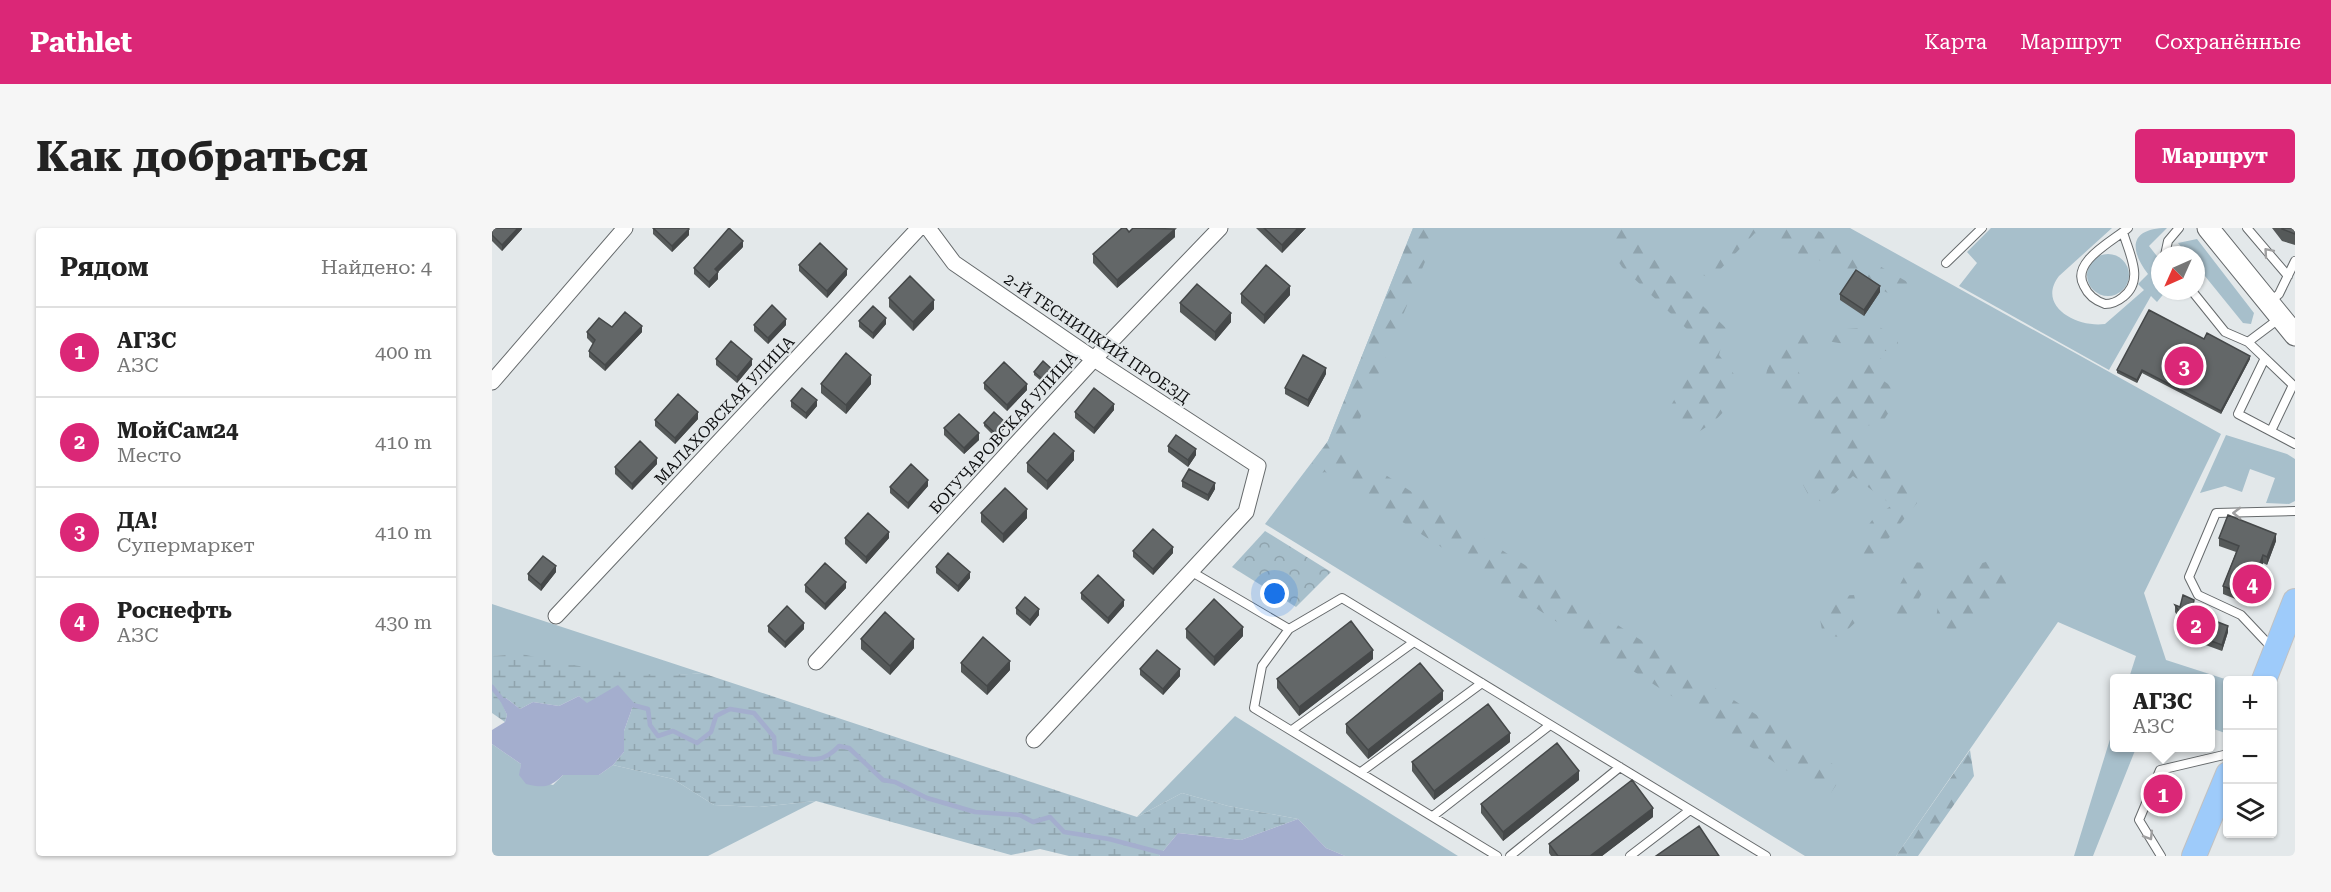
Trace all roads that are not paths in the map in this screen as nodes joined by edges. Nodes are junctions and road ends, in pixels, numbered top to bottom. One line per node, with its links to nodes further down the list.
1 (625, 228): 20 (street)
2 (919, 228): 26 (street, МАЛАХОВСКАЯ УЛИЦА)
3 (928, 228): 19 (street, 2-Й ТЕСНИЦКИЙ ПРОЕЗД)
4 (1220, 228): 19 (street, БОГУЧАРОВСКАЯ УЛИЦА)
5 (1982, 228): 12 (lane)
6 (2179, 228): 10 (lane)
7 (2247, 228): 13 (lane, one-way to 7)
8 (2126, 230): 8 (lane)
9 (2214, 230): 15 (main road)
10 (2167, 246)
11 (2294, 262): 13 (lane)
12 (1946, 263)
13 (2288, 276): 15 (lane)
14 (2199, 300): 17 (lane)
15 (2275, 310): 16 (main road); 17 (lane)
16 (2295, 335)
17 (2248, 342): 18 (lane)
18 (2265, 358): 21 (lane); 21 (lane)
19 (1094, 359): 24 (street, 2-Й ТЕСНИЦКИЙ ПРОЕЗД); 30 (street, БОГУЧАРОВСКАЯ УЛИЦА)
20 (492, 382)
21 (2271, 431): 22 (lane)
22 (2293, 444)
23 (2295, 511): 29 (lane, one-way to 29)
24 (1192, 572): 27 (lane); 35 (street)
25 (2295, 601): 29 (main road)
26 (556, 616)
27 (1289, 629): 28 (lane); 34 (lane)
28 (1414, 642): 32 (lane); 34 (lane)
29 (2276, 651): 31 (main road)
30 (816, 662)
31 (2266, 676)
32 (1482, 683): 33 (lane); 38 (lane)
33 (1550, 724): 37 (lane); 41 (lane)
34 (1292, 730): 38 (lane)
35 (1034, 740)
36 (2223, 755): 46 (lane, one-way to 46)
37 (1620, 767): 40 (lane); 44 (lane)
38 (1361, 772): 41 (lane)
39 (2224, 784): 47 (main road)
40 (1690, 810): 42 (lane); 45 (lane)
41 (1433, 816): 43 (lane)
42 (1761, 855)
43 (1497, 856)
44 (1510, 856)
45 (1630, 856)
46 (2161, 856)
47 (2194, 856)

